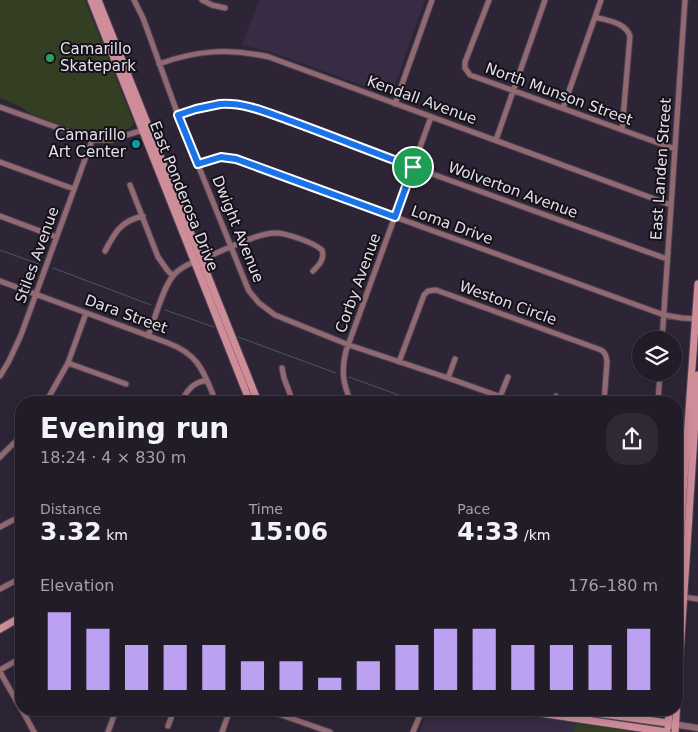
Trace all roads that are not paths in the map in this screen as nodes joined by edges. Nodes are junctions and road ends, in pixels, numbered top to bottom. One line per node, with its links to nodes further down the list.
1 (91, 0): 19 (main road, East Ponderosa Drive)
2 (98, 0): 19 (main road, East Ponderosa Drive)
3 (134, 0): 12 (street, Dwight Avenue)
4 (202, 0): 10 (street)
5 (432, 0): 14 (street)
6 (489, 0): 13 (street, North Munson Street)
7 (545, 0): 13 (street)
8 (601, 0): 11 (street)
9 (685, 0): 23 (street, East Landen Street)
10 (225, 8)
11 (596, 17): 16 (street); 20 (street)
12 (159, 64): 14 (street, Kendall Avenue); 17 (street, Dwight Avenue)
13 (513, 90): 16 (street, North Munson Street); 22 (street)
14 (395, 104): 18 (street, Kendall Avenue)
15 (0, 107): 21 (street)
16 (563, 108): 20 (street, North Munson Street)
17 (178, 115): 25 (street, Dwight Avenue); 26 (street, Wolverton Avenue)
18 (431, 117): 22 (street, Kendall Avenue); 26 (street, Corby Avenue)
19 (146, 129): 21 (street); 37 (main road, East Ponderosa Drive)
20 (622, 130): 23 (street, North Munson Street)
21 (92, 140): 28 (street, Stiles Avenue)
22 (496, 140): 29 (street, Kendall Avenue)
23 (675, 149): 29 (street, East Landen Street)
24 (0, 162): 28 (street)
25 (198, 164): 32 (street, Loma Drive); 34 (street, Dwight Avenue)
26 (413, 167): 32 (street, Corby Avenue); 36 (street, Wolverton Avenue)
27 (130, 185): 31 (street)
28 (74, 189): 33 (street, Stiles Avenue)
29 (671, 205): 36 (street, East Landen Street)
30 (0, 216): 33 (street)
31 (143, 216): 35 (street); 39 (street)
32 (395, 217): 44 (street, Loma Drive); 48 (street, Corby Avenue)
33 (56, 237): 42 (street, Stiles Avenue)
34 (231, 247): 37 (street); 38 (street); 48 (street, Dwight Avenue)
35 (105, 251)
36 (667, 259): 44 (street, East Landen Street)
37 (198, 260): 39 (street); 64 (main road, East Ponderosa Drive); 65 (main road, East Ponderosa Drive)
38 (313, 271)
39 (173, 276): 47 (street)
40 (0, 281): 42 (street, Dara Street)
41 (698, 284): 45 (main road)
42 (36, 294): 43 (street, Dara Street); 54 (street, Stiles Avenue)
43 (86, 313): 47 (street, Dara Street); 51 (street)
44 (664, 315): 45 (street, Loma Drive); 46 (street, East Landen Street)
45 (697, 319): 73 (main road)
46 (663, 331)
47 (148, 336): 57 (street, Dara Street)
48 (349, 345): 50 (street, Dwight Avenue); 67 (street, Corby Avenue)
49 (455, 359): 56 (street)
50 (399, 362): 56 (street, Dwight Avenue); 70 (street, Weston Circle)
51 (68, 363): 59 (street); 61 (street)
52 (282, 368): 66 (street)
53 (698, 374): 60 (main road)
54 (0, 376)
55 (508, 377): 69 (street)
56 (448, 378): 68 (street, Dwight Avenue)
57 (207, 381): 62 (street); 63 (street, Dara Street)
58 (659, 381): 71 (street)
59 (126, 384)
60 (698, 384): 73 (main road)
61 (49, 396)
62 (184, 396)
63 (213, 396)
64 (248, 396)
65 (255, 396)
66 (291, 396)
67 (349, 396)
68 (497, 396)
69 (500, 396)
70 (604, 396)
71 (658, 396)
72 (15, 443): 74 (street)
73 (693, 449): 77 (main road)
74 (0, 457)
75 (13, 520): 76 (street)
76 (0, 527)
77 (683, 572)
78 (15, 581): 79 (street)
79 (0, 589)
80 (683, 597): 81 (street)
81 (698, 599)
82 (15, 620): 83 (main road)
83 (0, 629)
84 (15, 662): 85 (street)
85 (0, 671): 86 (street)
86 (15, 699)
87 (25, 716): 98 (street)
88 (114, 716): 99 (street)
89 (172, 716): 95 (street)
90 (228, 716): 100 (street)
91 (284, 716): 101 (street)
92 (420, 716): 102 (street)
93 (563, 716): 103 (main road)
94 (608, 716): 96 (main road)
95 (168, 726)
96 (673, 727): 97 (street); 103 (main road)
97 (698, 728)
98 (34, 732)
99 (108, 732)
100 (222, 732)
101 (330, 732)
102 (413, 732)
103 (668, 732)

